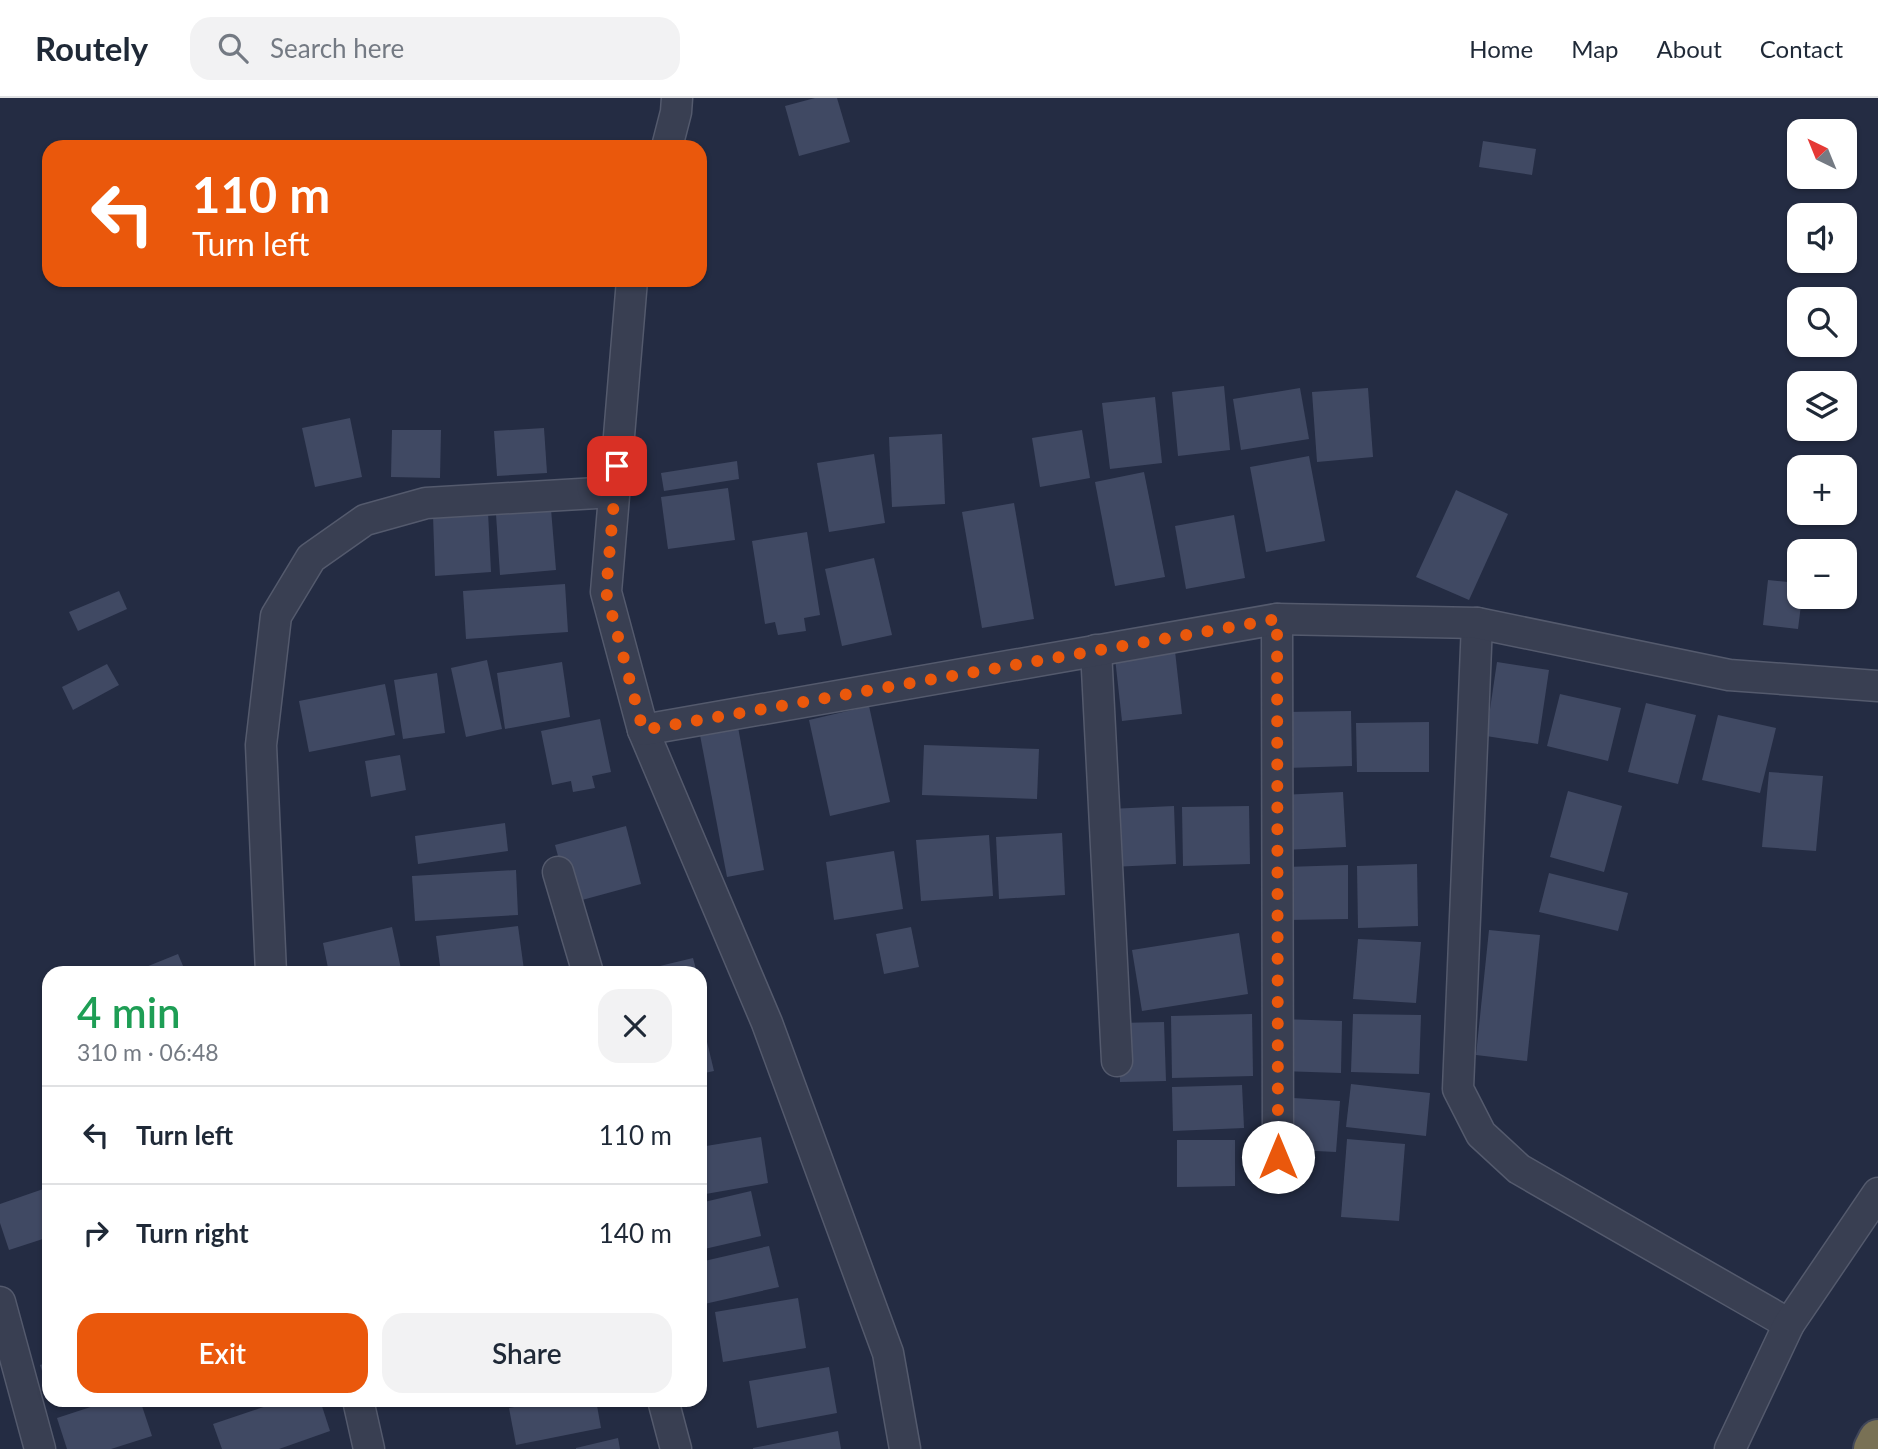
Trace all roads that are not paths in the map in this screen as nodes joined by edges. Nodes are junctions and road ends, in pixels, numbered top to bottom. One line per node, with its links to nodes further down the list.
1 (677, 98): 2 (street)
2 (669, 140)
3 (631, 287): 4 (street)
4 (614, 492): 9 (street); 11 (street)
5 (1277, 619): 6 (street); 7 (street); 14 (street)
6 (1477, 623): 8 (street); 17 (street)
7 (1097, 650): 9 (street); 13 (street)
8 (1878, 686)
9 (643, 730): 24 (street)
10 (558, 872): 12 (street)
11 (271, 966)
12 (586, 966)
13 (1117, 1061)
14 (1278, 1157)
15 (1878, 1193): 17 (street)
16 (0, 1302): 21 (street)
17 (1789, 1324): 25 (street)
18 (360, 1407): 22 (street)
19 (665, 1407): 23 (street)
20 (1878, 1439): 26 (highway)
21 (40, 1449)
22 (369, 1449)
23 (676, 1449)
24 (905, 1449)
25 (1730, 1449)
26 (1873, 1449)

